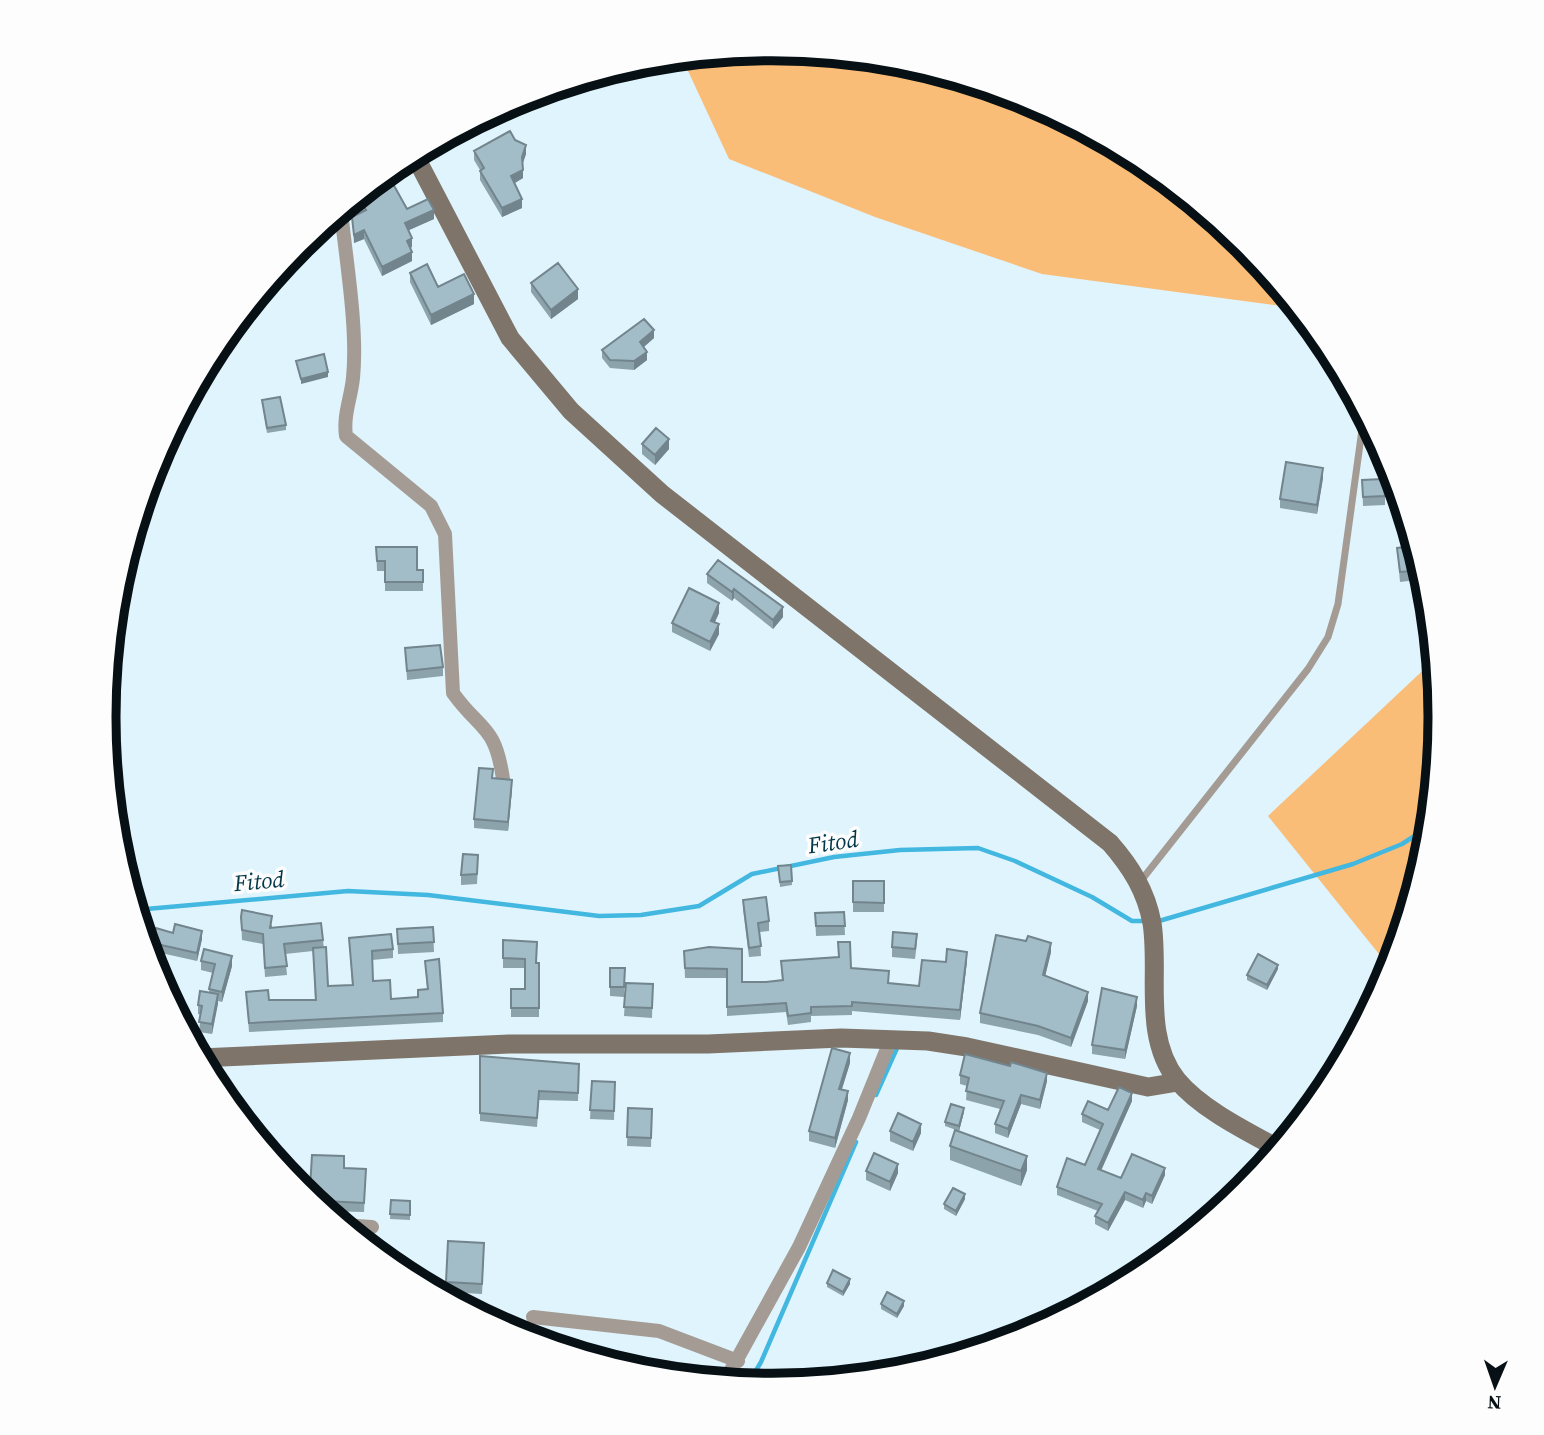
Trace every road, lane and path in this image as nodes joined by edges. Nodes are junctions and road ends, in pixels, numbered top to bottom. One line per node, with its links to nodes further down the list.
1 (419, 164): 5 (main road)
2 (342, 222): 4 (street)
3 (1362, 429): 5 (lane)
4 (503, 779)
5 (1140, 883): 8 (main road)
6 (891, 1039): 7 (main road); 8 (main road); 13 (street)
7 (211, 1058)
8 (1178, 1082): 9 (main road)
9 (1270, 1144)
10 (358, 1226): 11 (street)
11 (372, 1227)
12 (533, 1317): 13 (street)
13 (738, 1361): 14 (street)
14 (731, 1372)

